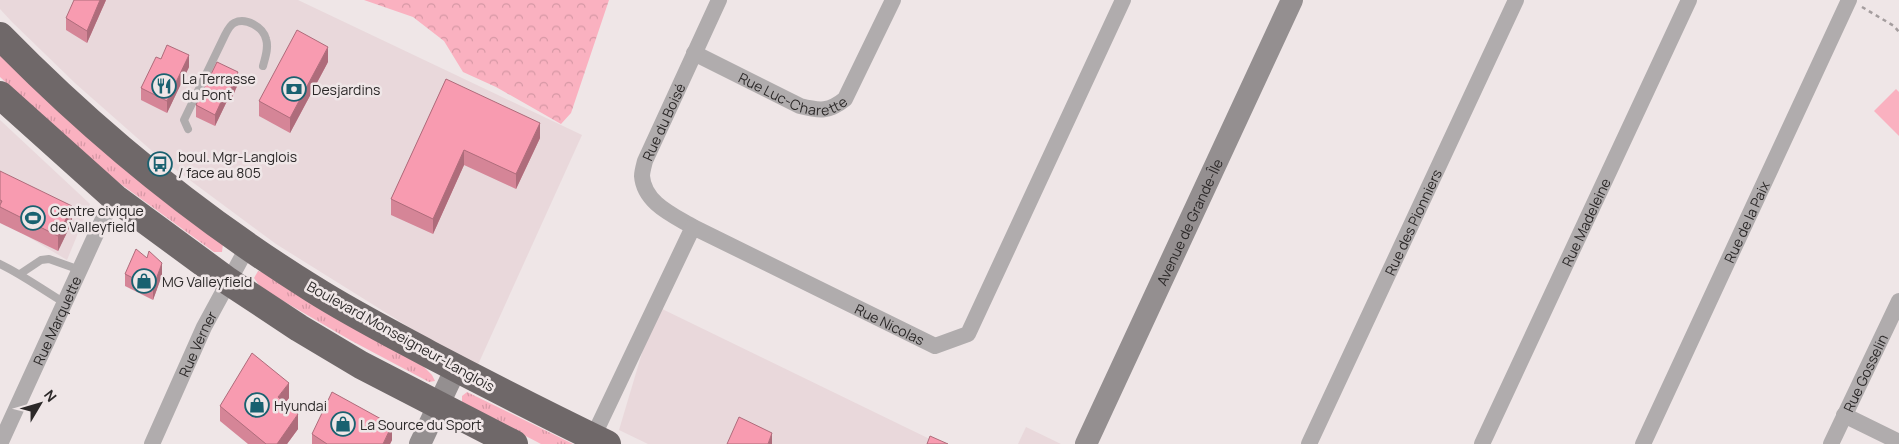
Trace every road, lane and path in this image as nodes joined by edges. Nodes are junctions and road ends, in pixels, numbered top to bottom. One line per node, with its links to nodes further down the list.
1 (719, 0): 10 (street, Rue du Boisé)
2 (893, 0): 10 (street, Rue Luc-Charette)
3 (1123, 0): 15 (street, Rue Nicolas)
4 (1292, 0): 32 (street, Avenue de Grande-Île)
5 (1516, 0): 33 (street, Rue des Pionniers)
6 (1689, 0): 34 (street, Rue Madeleine)
7 (1853, 2): 8 (path); 35 (street, Rue de la Paix)
8 (1899, 32)
9 (0, 36): 16 (highway, Boulevard Monseigneur-Langlois)
10 (694, 53): 15 (street, Rue du Boisé)
11 (263, 66): 13 (lane)
12 (0, 95): 14 (highway)
13 (188, 128)
14 (115, 198): 18 (street, Rue Marquette); 20 (highway)
15 (693, 227): 27 (street)
16 (248, 246): 20 (street, Rue Verner); 23 (highway, Boulevard Monseigneur-Langlois)
17 (0, 264): 19 (lane)
18 (80, 270): 19 (lane); 22 (street, Rue Marquette)
19 (20, 274): 22 (lane)
20 (228, 281): 24 (highway); 29 (street, Rue Verner)
21 (1899, 301): 25 (street, Rue Gosselin)
22 (65, 303): 26 (street, Rue Marquette)
23 (456, 368): 24 (street); 27 (highway, Boulevard Monseigneur-Langlois)
24 (438, 405): 30 (street); 31 (highway)
25 (1844, 415): 28 (street); 36 (street, Rue Gosselin)
26 (2, 433)
27 (600, 441)
28 (1899, 442)
29 (152, 444)
30 (420, 444)
31 (514, 444)
32 (1086, 444)
33 (1309, 444)
34 (1482, 444)
35 (1643, 444)
36 (1831, 444)

